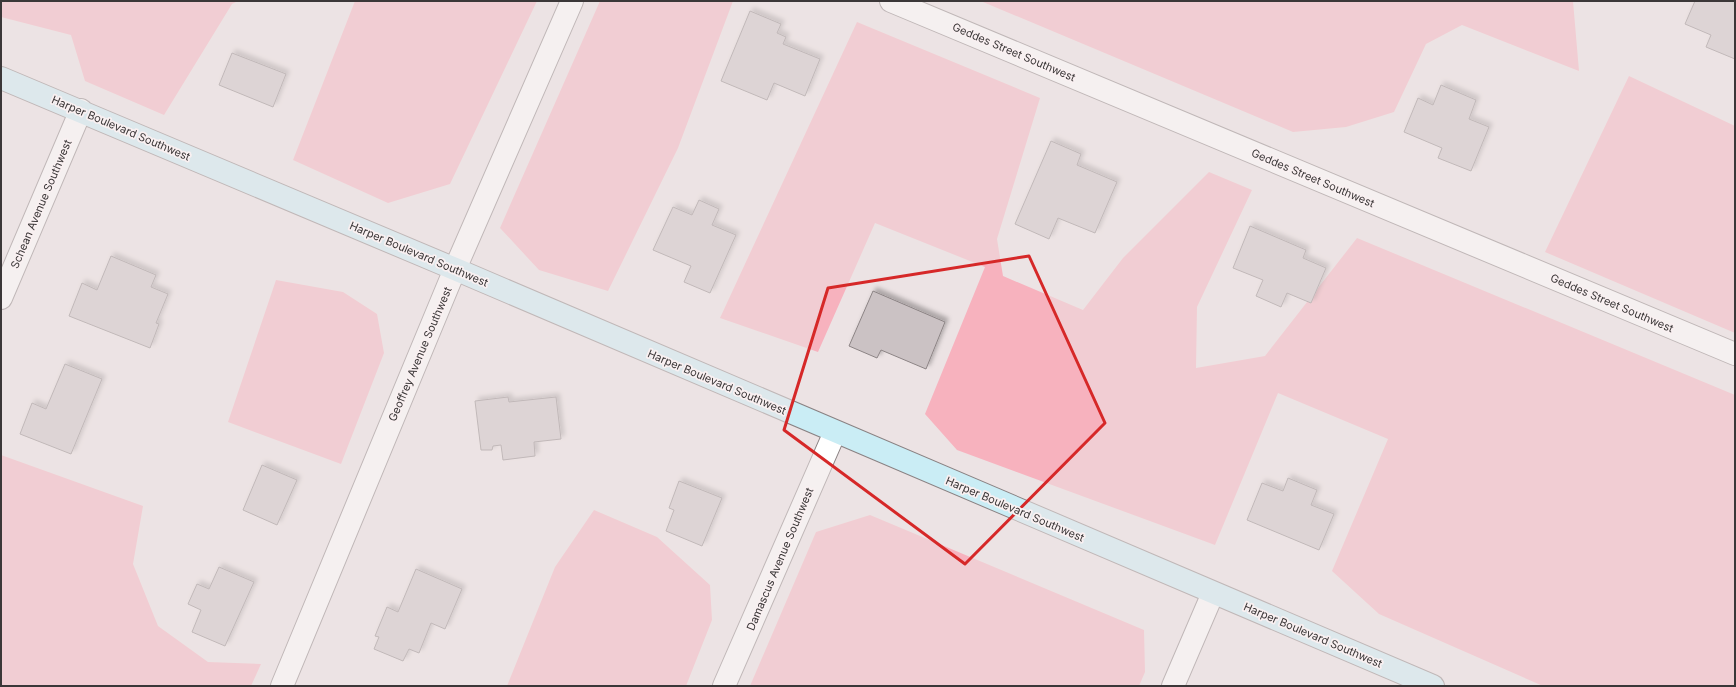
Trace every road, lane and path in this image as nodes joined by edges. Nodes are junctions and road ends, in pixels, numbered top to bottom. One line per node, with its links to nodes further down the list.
1 (572, 1): 5 (street, Geoffrey Avenue Southwest)
2 (891, 1): 7 (street, Geddes Street Southwest)
3 (1, 78): 4 (street, Harper Boulevard Southwest)
4 (81, 110): 5 (street, Harper Boulevard Southwest); 6 (street, Schean Avenue Southwest)
5 (455, 269): 8 (street, Harper Boulevard Southwest); 10 (street, Geoffrey Avenue Southwest)
6 (1, 298)
7 (1735, 354)
8 (835, 432): 9 (street, Harper Boulevard Southwest); 11 (street, Damascus Avenue Southwest)
9 (1213, 593): 12 (street); 13 (street, Harper Boulevard Southwest)
10 (282, 686)
11 (724, 686)
12 (1173, 686)
13 (1433, 686)

